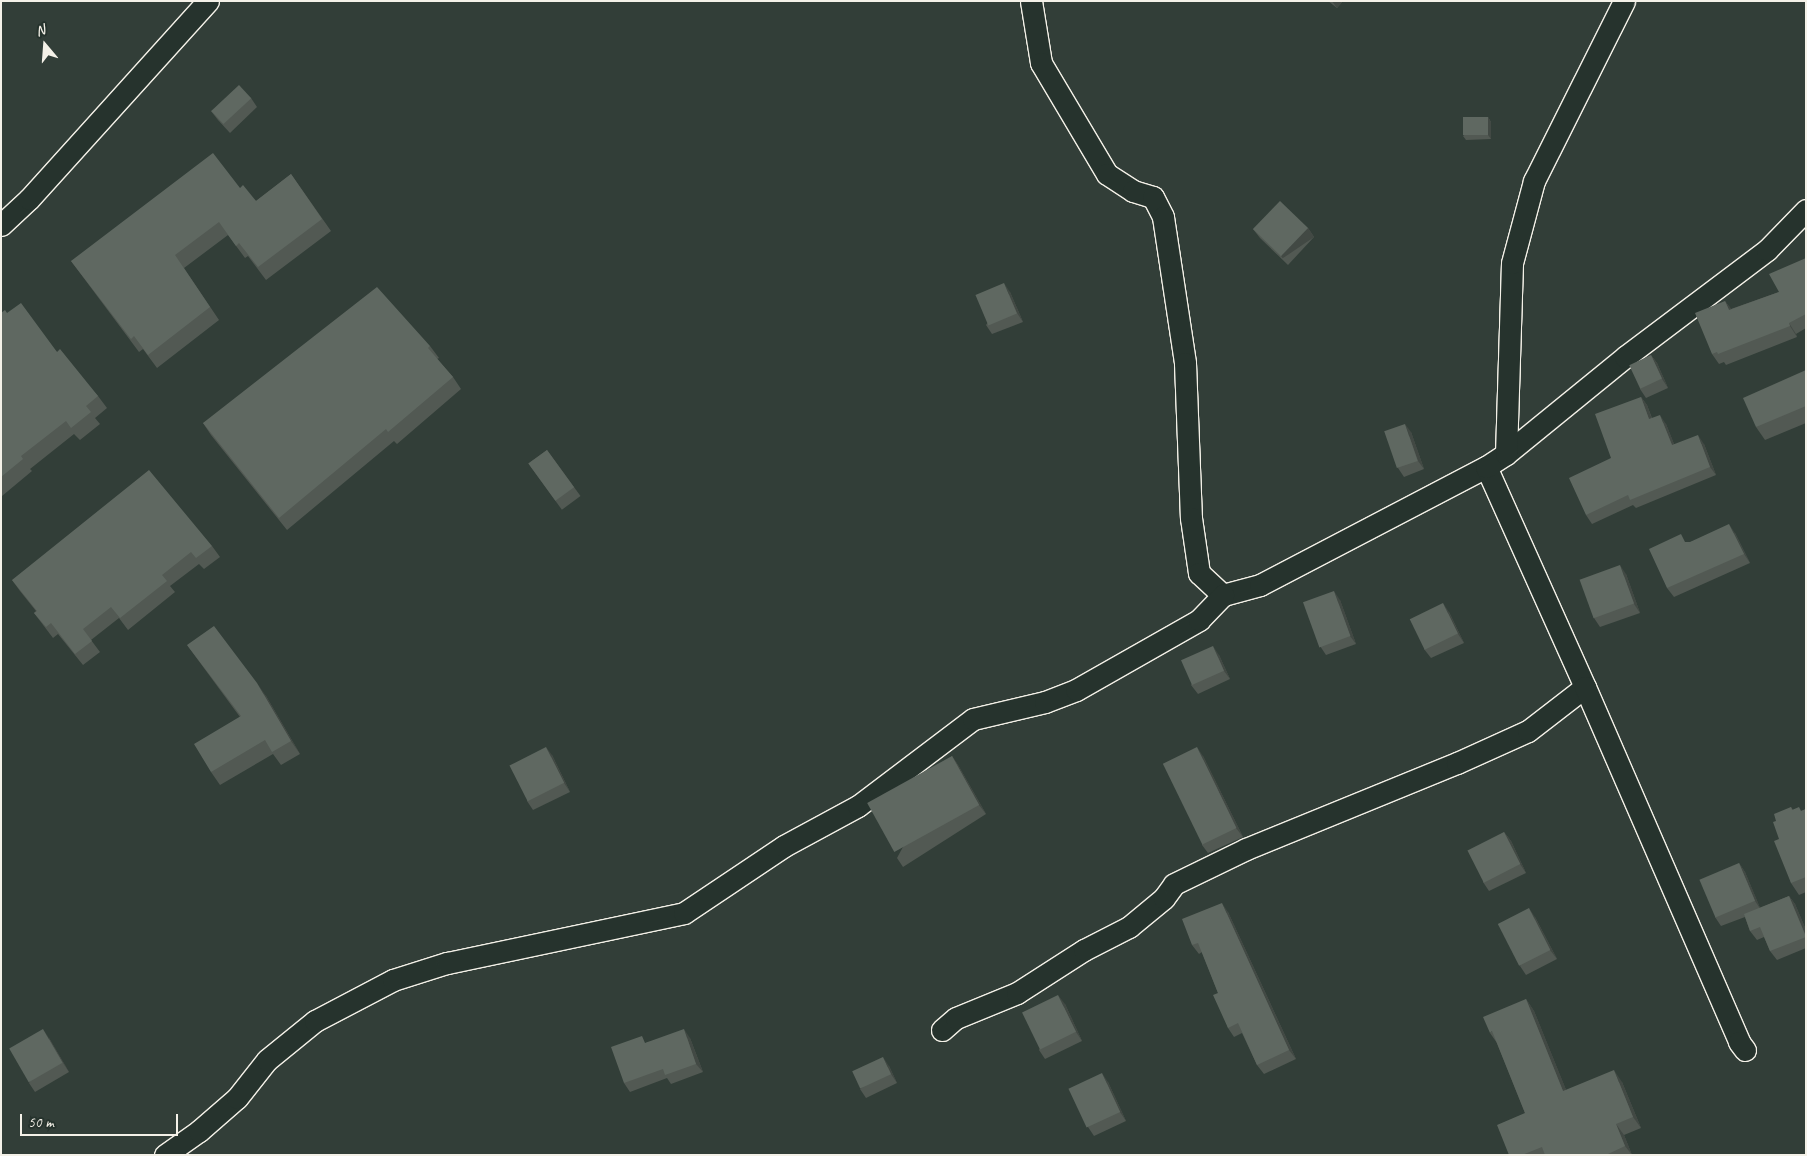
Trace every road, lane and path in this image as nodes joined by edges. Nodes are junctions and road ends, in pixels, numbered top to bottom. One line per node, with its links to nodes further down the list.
1 (208, 1): 5 (street)
2 (1031, 1): 8 (street)
3 (1624, 1): 6 (street)
4 (1806, 210): 6 (street)
5 (1, 224)
6 (1506, 454): 7 (street)
7 (1486, 467): 8 (street); 9 (street)
8 (1223, 595): 12 (street)
9 (1585, 687): 10 (street); 11 (street)
10 (942, 1030)
11 (1745, 1050)
12 (165, 1155)

